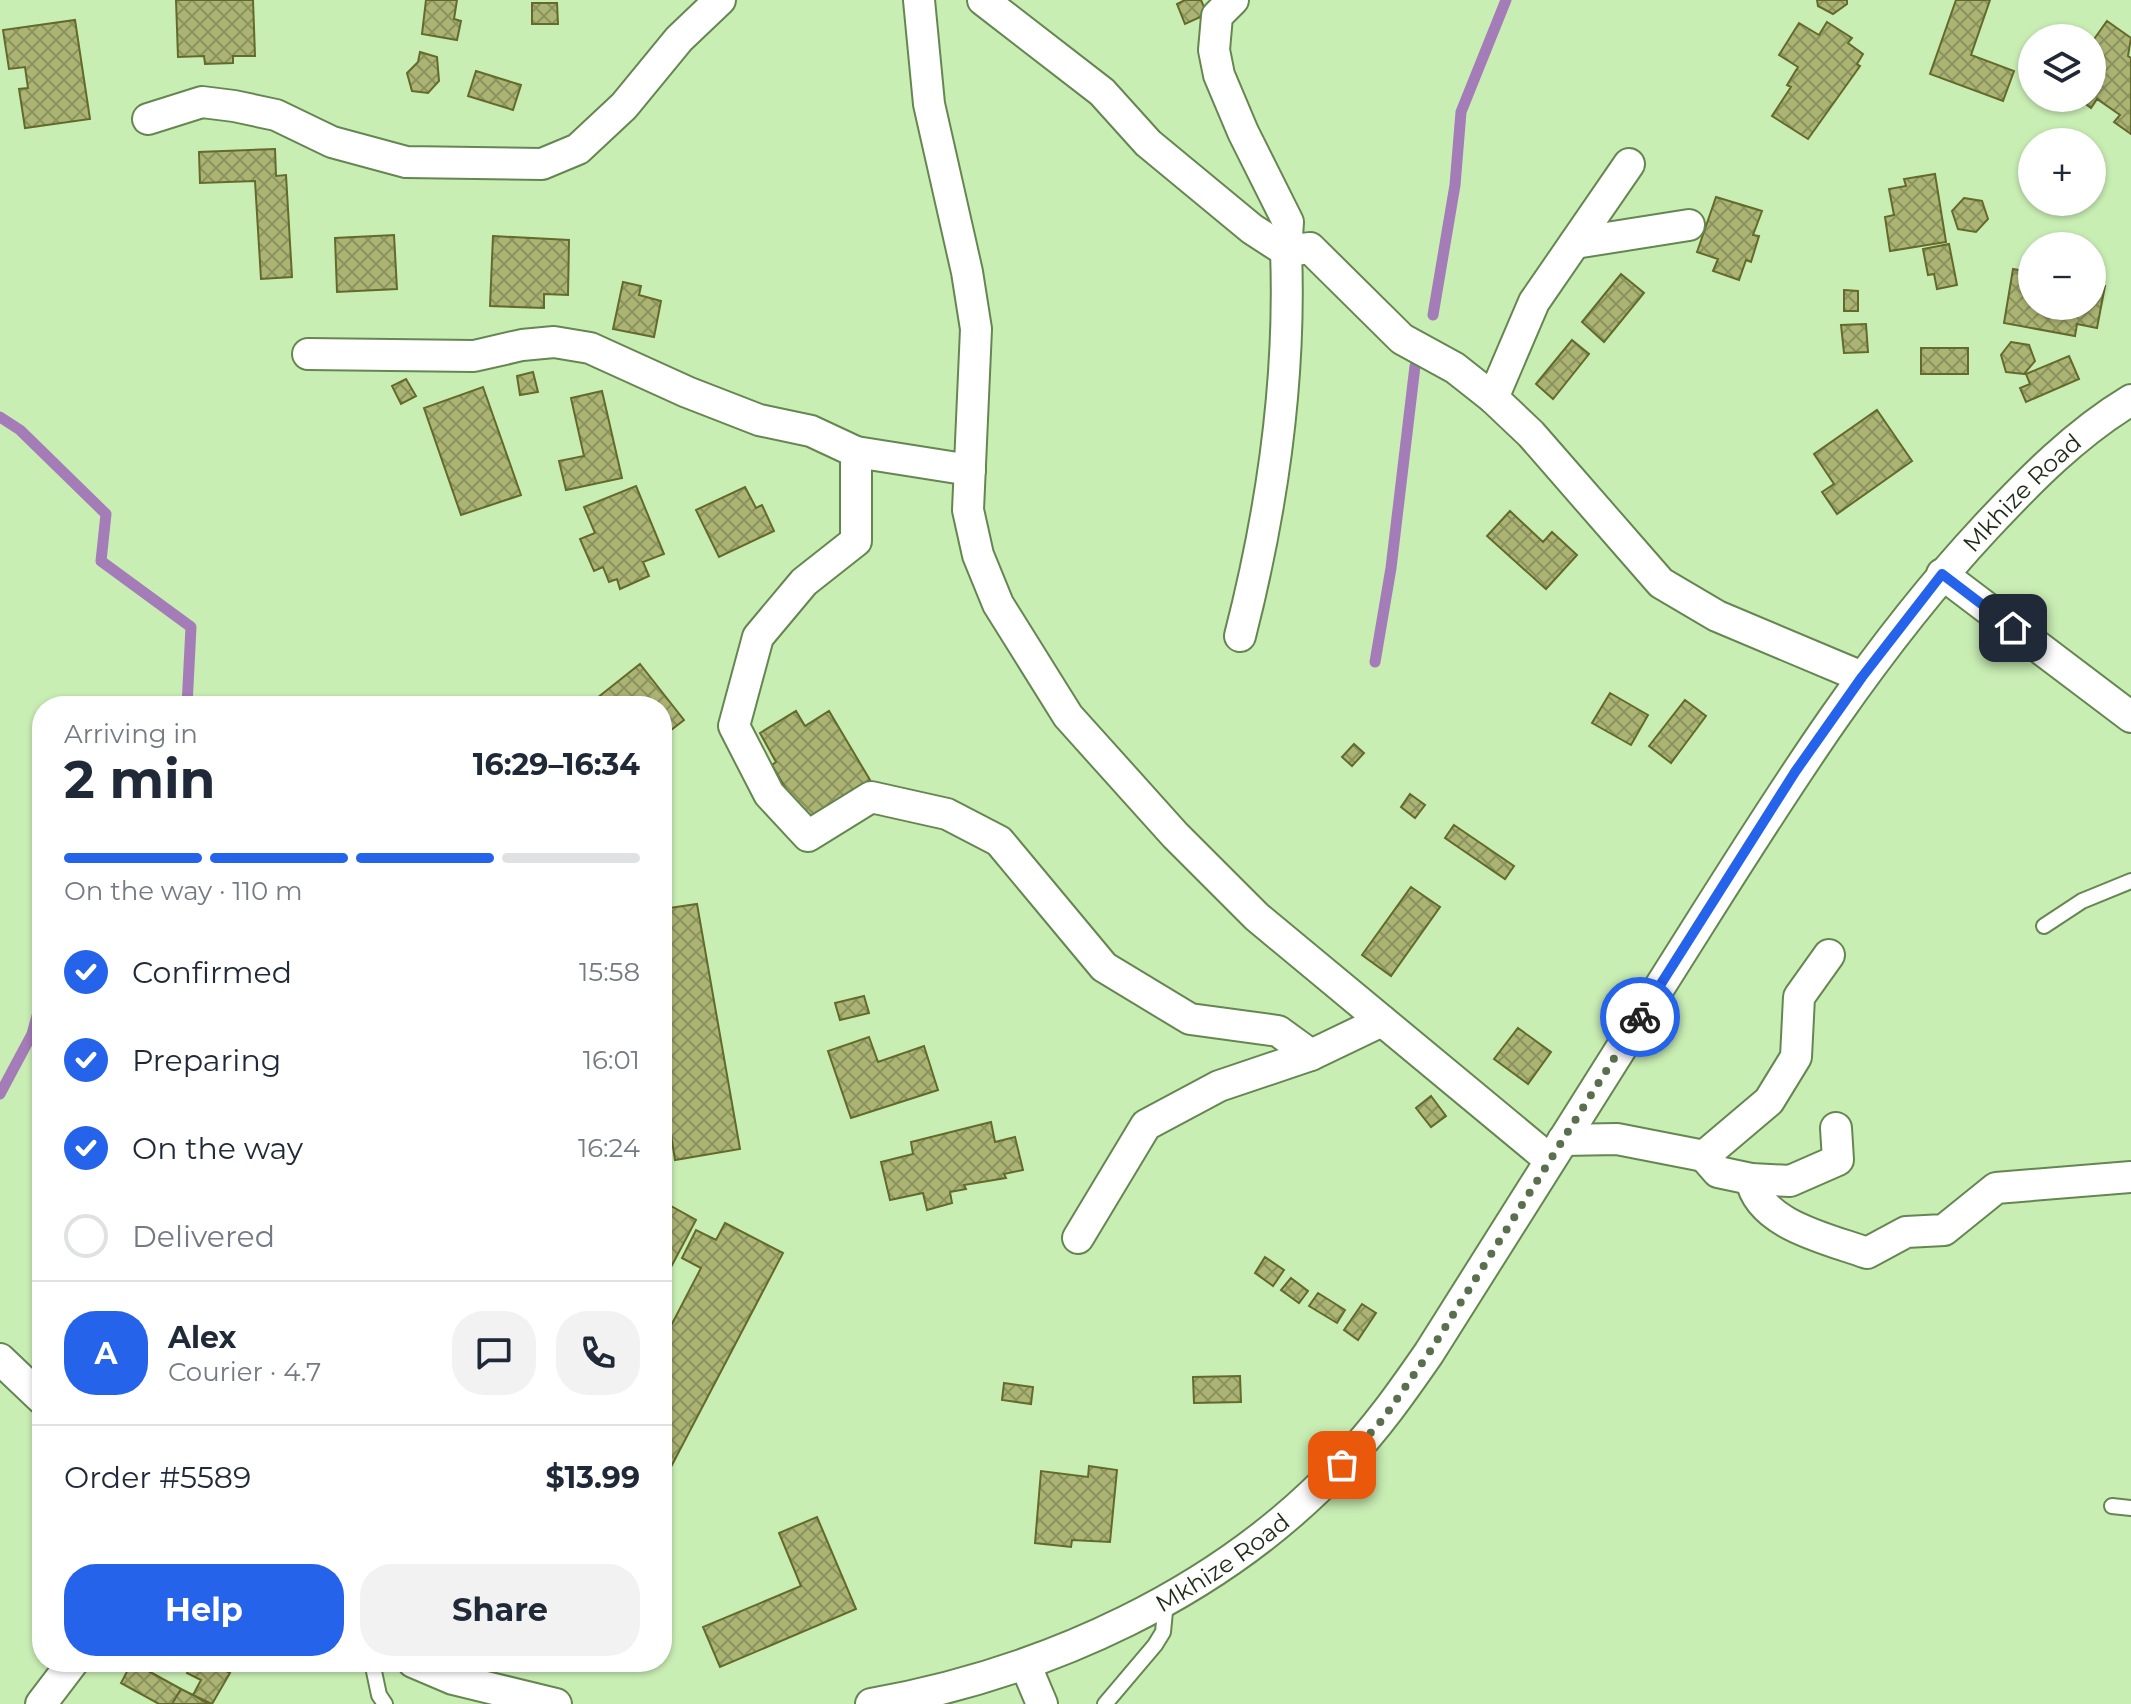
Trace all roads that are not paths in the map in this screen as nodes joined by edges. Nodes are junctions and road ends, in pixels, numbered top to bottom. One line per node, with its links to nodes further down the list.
1 (720, 0): 5 (street)
2 (919, 0): 14 (street)
3 (983, 0): 9 (street)
4 (1233, 0): 9 (street)
5 (148, 119)
6 (1629, 164): 8 (street)
7 (1689, 225): 8 (street)
8 (1575, 243): 11 (street)
9 (1286, 251): 11 (street); 16 (street)
10 (308, 354): 13 (street)
11 (1493, 398): 17 (street)
12 (2131, 400): 15 (street, Mkhize Road)
13 (856, 452): 14 (street); 23 (street)
14 (970, 470): 22 (street)
15 (1942, 574): 17 (street, Mkhize Road); 18 (street)
16 (1240, 636)
17 (1862, 677): 25 (street, Mkhize Road)
18 (2131, 717)
19 (2131, 881): 20 (lane)
20 (2044, 926)
21 (1829, 955): 26 (street)
22 (1382, 1021): 23 (street); 25 (street)
23 (1311, 1055): 29 (street)
24 (1836, 1128): 28 (street)
25 (1556, 1150): 26 (street); 34 (street, Mkhize Road)
26 (1704, 1156): 28 (street)
27 (2131, 1177): 28 (street)
28 (1751, 1179)
29 (1078, 1238)
30 (0, 1359): 31 (street)
31 (32, 1389)
32 (2112, 1506): 33 (lane)
33 (2131, 1508)
34 (1166, 1597): 35 (street, Mkhize Road); 44 (lane)
35 (1026, 1666): 42 (street, Mkhize Road); 43 (street)
36 (65, 1672): 39 (street)
37 (374, 1672): 40 (lane)
38 (437, 1672): 41 (street)
39 (41, 1704)
40 (385, 1704)
41 (556, 1704)
42 (871, 1704)
43 (1042, 1704)
44 (1105, 1704)

